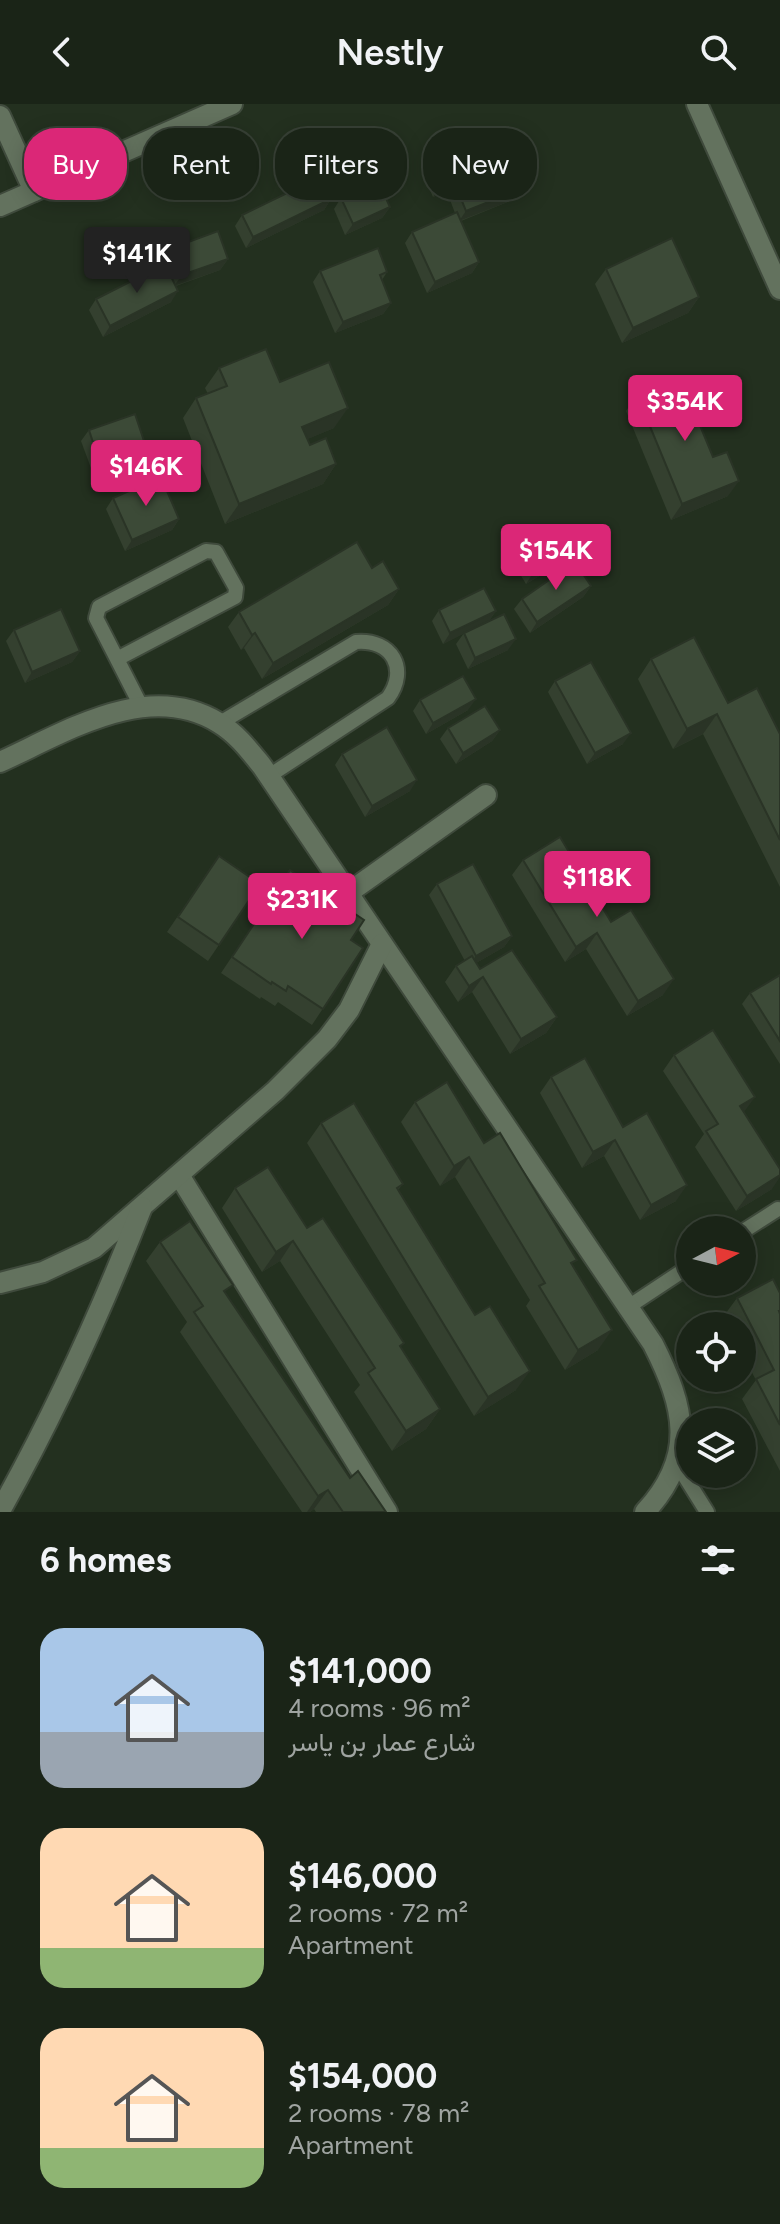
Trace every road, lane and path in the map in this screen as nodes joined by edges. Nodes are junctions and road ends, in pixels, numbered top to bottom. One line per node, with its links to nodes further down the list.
1 (232, 104): 4 (street)
2 (697, 104): 8 (street)
3 (0, 116): 5 (street)
4 (127, 150)
5 (24, 169)
6 (24, 195): 7 (street)
7 (0, 206)
8 (780, 289)
9 (117, 659): 9 (lane); 10 (lane)
10 (141, 706): 11 (street); 12 (street)
11 (220, 723): 13 (street); 13 (lane)
12 (0, 762)
13 (269, 776): 15 (street)
14 (486, 795): 15 (street)
15 (348, 893): 16 (street)
16 (382, 944): 17 (street); 23 (street)
17 (179, 1175): 18 (street); 28 (street)
18 (144, 1204): 22 (street); 27 (street)
19 (778, 1209): 20 (lane)
20 (756, 1223)
21 (676, 1275): 23 (lane)
22 (0, 1283)
23 (628, 1307): 24 (street)
24 (679, 1408)
25 (676, 1466): 29 (street)
26 (692, 1488): 30 (lane)
27 (0, 1511)
28 (387, 1512)
29 (645, 1512)
30 (707, 1512)

